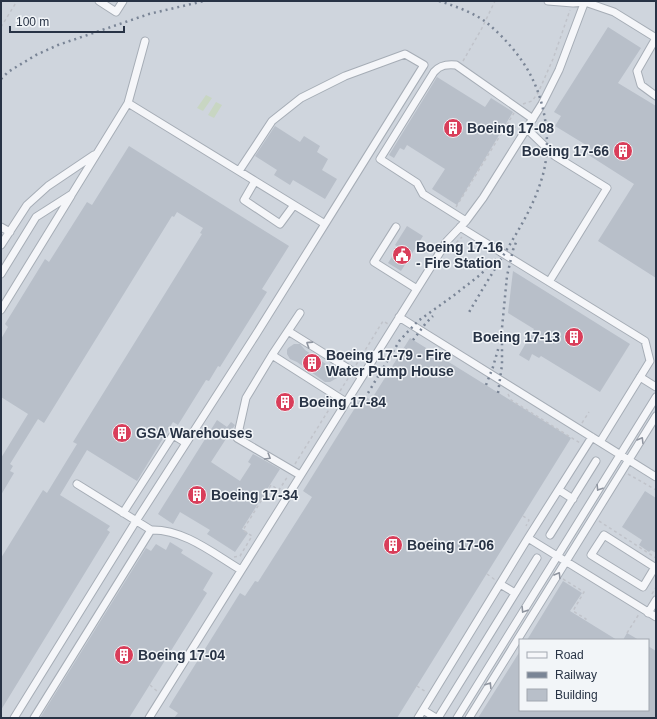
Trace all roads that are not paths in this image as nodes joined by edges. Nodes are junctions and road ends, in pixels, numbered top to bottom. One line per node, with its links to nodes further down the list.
1 (99, 1): 2 (lane)
2 (123, 1)
3 (548, 1): 4 (lane)
4 (585, 1): 5 (lane); 9 (lane)
5 (656, 38): 7 (lane)
6 (145, 41): 8 (lane)
7 (656, 96)
8 (128, 103): 11 (lane); 12 (lane)
9 (533, 119): 10 (lane); 16 (lane)
10 (527, 128): 16 (lane); 24 (lane)
11 (97, 153): 14 (lane); 21 (lane)
12 (239, 171): 13 (lane); 17 (lane)
13 (255, 181): 15 (lane); 15 (lane)
14 (72, 194): 23 (lane); 26 (lane)
15 (294, 205): 17 (lane)
16 (466, 221): 20 (lane)
17 (325, 224): 39 (lane)
18 (1, 227): 21 (lane)
19 (396, 227): 25 (lane)
20 (459, 228): 24 (lane); 25 (lane)
21 (10, 232): 22 (lane)
22 (1, 246)
23 (1, 274)
24 (549, 282): 32 (lane)
25 (417, 289): 28 (lane)
26 (1, 310)
27 (300, 313): 29 (lane)
28 (400, 317): 31 (lane); 37 (lane)
29 (288, 331): 30 (lane); 31 (lane, one-way to 29)
30 (272, 355): 35 (lane); 43 (lane, one-way to 43)
31 (362, 377): 35 (lane)
32 (640, 378): 33 (lane); 38 (lane)
33 (656, 387)
34 (656, 397): 40 (lane)
35 (346, 402): 43 (lane)
36 (656, 416): 41 (lane, one-way to 36)
37 (592, 437): 38 (lane); 46 (lane)
38 (600, 442): 40 (lane)
39 (186, 443): 48 (lane); 49 (lane)
40 (620, 455): 41 (lane); 53 (lane, one-way to 53)
41 (629, 460): 44 (lane); 55 (lane)
42 (596, 461): 47 (lane)
43 (300, 475): 57 (lane)
44 (656, 477)
45 (77, 484): 48 (lane)
46 (559, 490): 47 (lane); 52 (lane)
47 (573, 499): 51 (lane)
48 (123, 513): 49 (lane)
49 (136, 521): 50 (lane); 66 (lane)
50 (151, 530): 57 (lane); 67 (lane)
51 (550, 535)
52 (529, 536): 53 (lane); 58 (lane)
53 (557, 556): 55 (lane); 63 (lane, one-way to 63)
54 (537, 558): 59 (lane)
55 (566, 561): 61 (lane); 64 (lane, one-way to 55)
56 (656, 567): 56 (lane)
57 (241, 570): 68 (lane)
58 (500, 584): 59 (lane); 65 (lane)
59 (515, 593): 70 (lane)
60 (656, 600): 61 (lane)
61 (648, 612): 62 (lane)
62 (656, 617)
63 (513, 628): 64 (lane); 71 (lane)
64 (521, 634): 72 (lane, one-way to 64)
65 (423, 710): 69 (lane); 70 (lane)
66 (14, 718)
67 (34, 718)
68 (149, 718)
69 (418, 718)
70 (437, 718)
71 (457, 718)
72 (468, 718)

